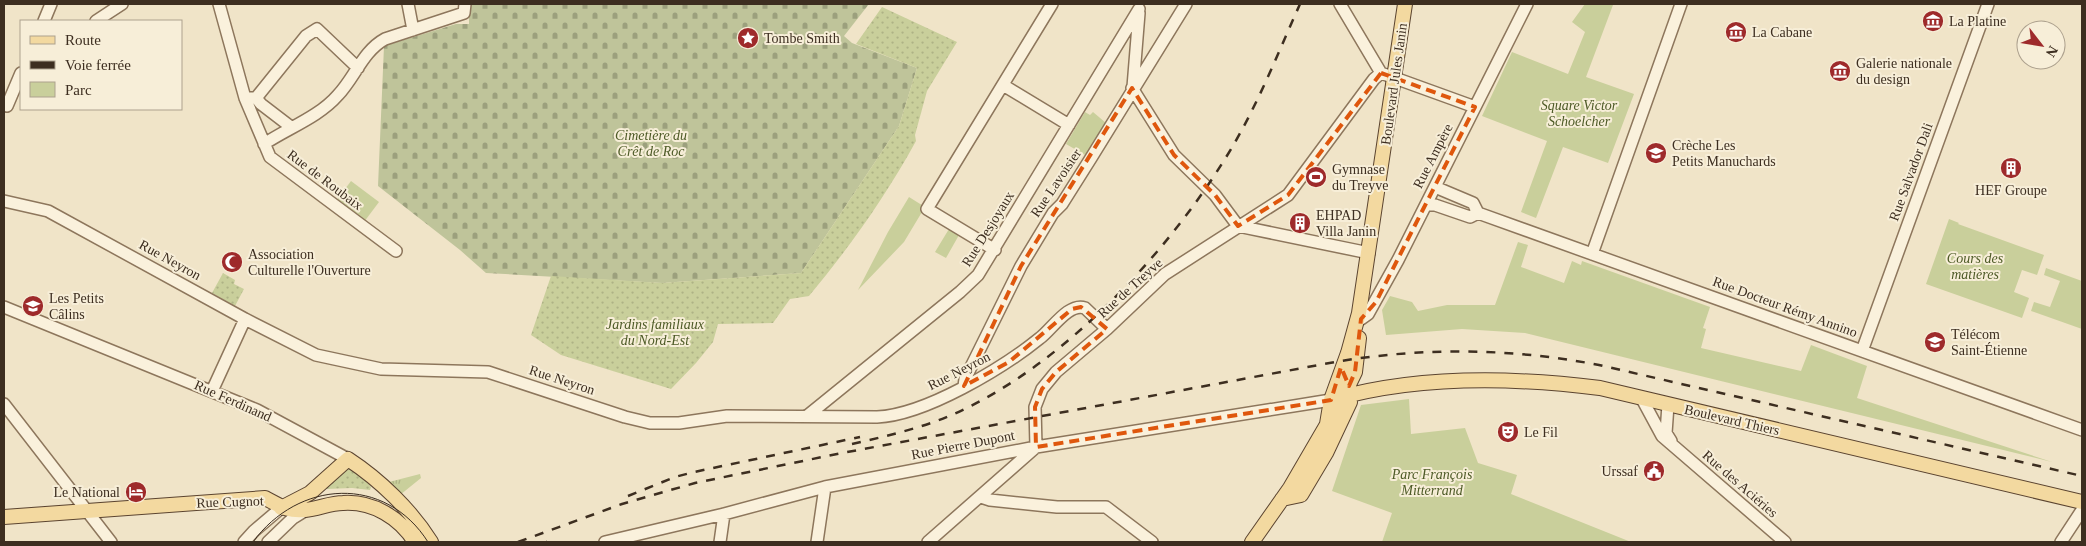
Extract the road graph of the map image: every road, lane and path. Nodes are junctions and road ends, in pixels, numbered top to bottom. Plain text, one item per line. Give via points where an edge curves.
1 (51, 4) edge
2 (122, 4) edge
3 (219, 4) edge
4 (408, 4) edge
5 (465, 4) edge
6 (1052, 4) edge
7 (1186, 4) edge
8 (1340, 4) edge
9 (1405, 4) edge
10 (1527, 4) edge
11 (1681, 4) edge
12 (1988, 4) edge
13 (1139, 7) edge
14 (44, 20) edge
15 (98, 20) edge
16 (414, 30) junction
17 (358, 68) junction
18 (1381, 73) junction
19 (20, 75) edge
20 (1395, 79) junction
21 (1003, 85) junction
22 (20, 87) edge
23 (1132, 88) junction
24 (251, 98) junction
25 (1475, 107) junction
26 (5, 108) edge
27 (1069, 125) junction
28 (291, 127) junction
29 (264, 144) junction
30 (1434, 187) junction
31 (4, 201) edge
32 (1426, 205) junction
33 (1478, 213) junction
34 (1238, 226) junction
35 (995, 250) junction
36 (396, 251) dead end
37 (1369, 253) junction
38 (1592, 254) junction
39 (4, 307) edge
40 (1360, 316) junction
41 (245, 319) junction
42 (1107, 329) junction
43 (1862, 351) junction
44 (1348, 353) junction
45 (1355, 372) junction
46 (964, 386) junction
47 (1377, 390) junction
48 (212, 391) junction
49 (1346, 394) junction
50 (1642, 399) junction
51 (4, 404) edge
52 (1668, 405) junction
53 (807, 416) junction
54 (2082, 430) edge
55 (1036, 447) junction
56 (1676, 449) junction
57 (348, 459) junction
58 (825, 487) junction
59 (981, 497) junction
60 (1282, 499) junction
61 (2082, 502) edge
62 (281, 508) junction
63 (306, 510) junction
64 (2082, 510) edge
65 (87, 511) junction
66 (724, 514) junction
67 (4, 517) edge
68 (626, 539) edge
69 (111, 542) edge
70 (244, 542) edge
71 (268, 542) edge
72 (415, 542) edge
73 (431, 542) edge
74 (606, 542) edge
75 (720, 542) edge
76 (817, 542) edge
77 (928, 542) edge
78 (1152, 542) edge
79 (1252, 542) edge
80 (1785, 542) edge
81 (2062, 542) edge

1 - 14 street
2 - 15 street
3 - 24 street, Rue de Roubaix
4 - 16 street
5 - 16 street via 464,13
6 - 21 street
7 - 23 street, Rue Lavoisier
8 - 18 street
9 - 20 main road, Boulevard Jules Janin
10 - 25 street, Rue Ampère
11 - 38 street
12 - 43 street, Rue Salvador Dali
13 - 23 street
13 - 27 street, Rue Desjoyaux
16 - 17 street via 373,45
17 - 24 street via 317,29 306,36
17 - 28 street via 338,96
18 - 20 street
18 - 34 street, Rue de Treyve via 1288,194
19 - 26 street
20 - 25 street
20 - 37 main road, Boulevard Jules Janin
21 - 27 street
21 - 35 street via 927,209
22 - 26 street
23 - 34 street via 1174,154 1216,195
23 - 46 street, Rue Lavoisier via 1086,166 1020,266
24 - 28 street
24 - 29 street, Rue de Roubaix
25 - 30 street, Rue Ampère
27 - 35 street, Rue Desjoyaux
28 - 29 street
29 - 36 street, Rue de Roubaix via 270,157
30 - 32 street, Rue Ampère
30 - 33 street, Rue Docteur Rémy Annino via 1473,204
31 - 41 street, Rue Neyron via 48,211
32 - 33 street, Rue Docteur Rémy Annino via 1470,216
32 - 40 street, Rue Ampère via 1376,302 1368,314
33 - 38 street, Rue Docteur Rémy Annino
34 - 37 street
34 - 42 street, Rue de Treyve via 1165,274
35 - 53 street, Rue Desjoyaux via 972,282
37 - 40 main road, Boulevard Jules Janin
38 - 43 street, Rue Docteur Rémy Annino
39 - 48 street, Rue Ferdinand
40 - 44 main road, Boulevard Jules Janin
40 - 45 main road, Boulevard Jules Janin
41 - 48 street
41 - 53 street, Rue Neyron via 316,355 381,369 488,372 650,423 679,423 727,416
42 - 46 street, Rue Neyron via 1085,308 1072,309 1009,362
42 - 55 street, Rue de Treyve via 1056,372 1042,389 1035,407
43 - 54 street, Rue Docteur Rémy Annino
44 - 49 main road, Boulevard Jules Janin
44 - 49 main road, Boulevard Jules Janin
45 - 47 main road
45 - 49 main road, Boulevard Jules Janin
46 - 53 street, Rue Neyron via 936,400 888,416
47 - 49 main road, Boulevard Thiers
47 - 50 main road, Boulevard Thiers via 1460,381 1511,381 1600,388
48 - 57 street, Rue Ferdinand via 257,410
49 - 55 street, Rue Pierre Dupont
49 - 60 main road, Boulevard Jules Janin
49 - 60 main road via 1346,408 1301,495
50 - 52 main road, Boulevard Thiers
50 - 56 street, Rue des Aciéries via 1662,436
51 - 65 street
52 - 56 street, Rue des Aciéries via 1666,433
52 - 61 main road, Boulevard Thiers
55 - 58 street, Rue Pierre Dupont
55 - 59 street
56 - 80 street, Rue des Aciéries
57 - 62 main road via 310,493
57 - 73 main road, Rue Ferdinand via 375,480 414,519
58 - 66 street, Rue Pierre Dupont
58 - 76 street
59 - 77 street
59 - 78 street via 1057,507 1106,507
60 - 79 main road, Boulevard Jules Janin
62 - 63 main road, Rue Cugnot
62 - 65 main road, Rue Cugnot via 265,498
62 - 70 street
63 - 71 street
63 - 72 main road, Rue Cugnot via 344,502 370,506 393,518
64 - 81 street
65 - 67 main road, Rue Cugnot
65 - 69 street
66 - 68 street, Rue Pierre Dupont
66 - 75 street
68 - 74 street, Rue Pierre Dupont

